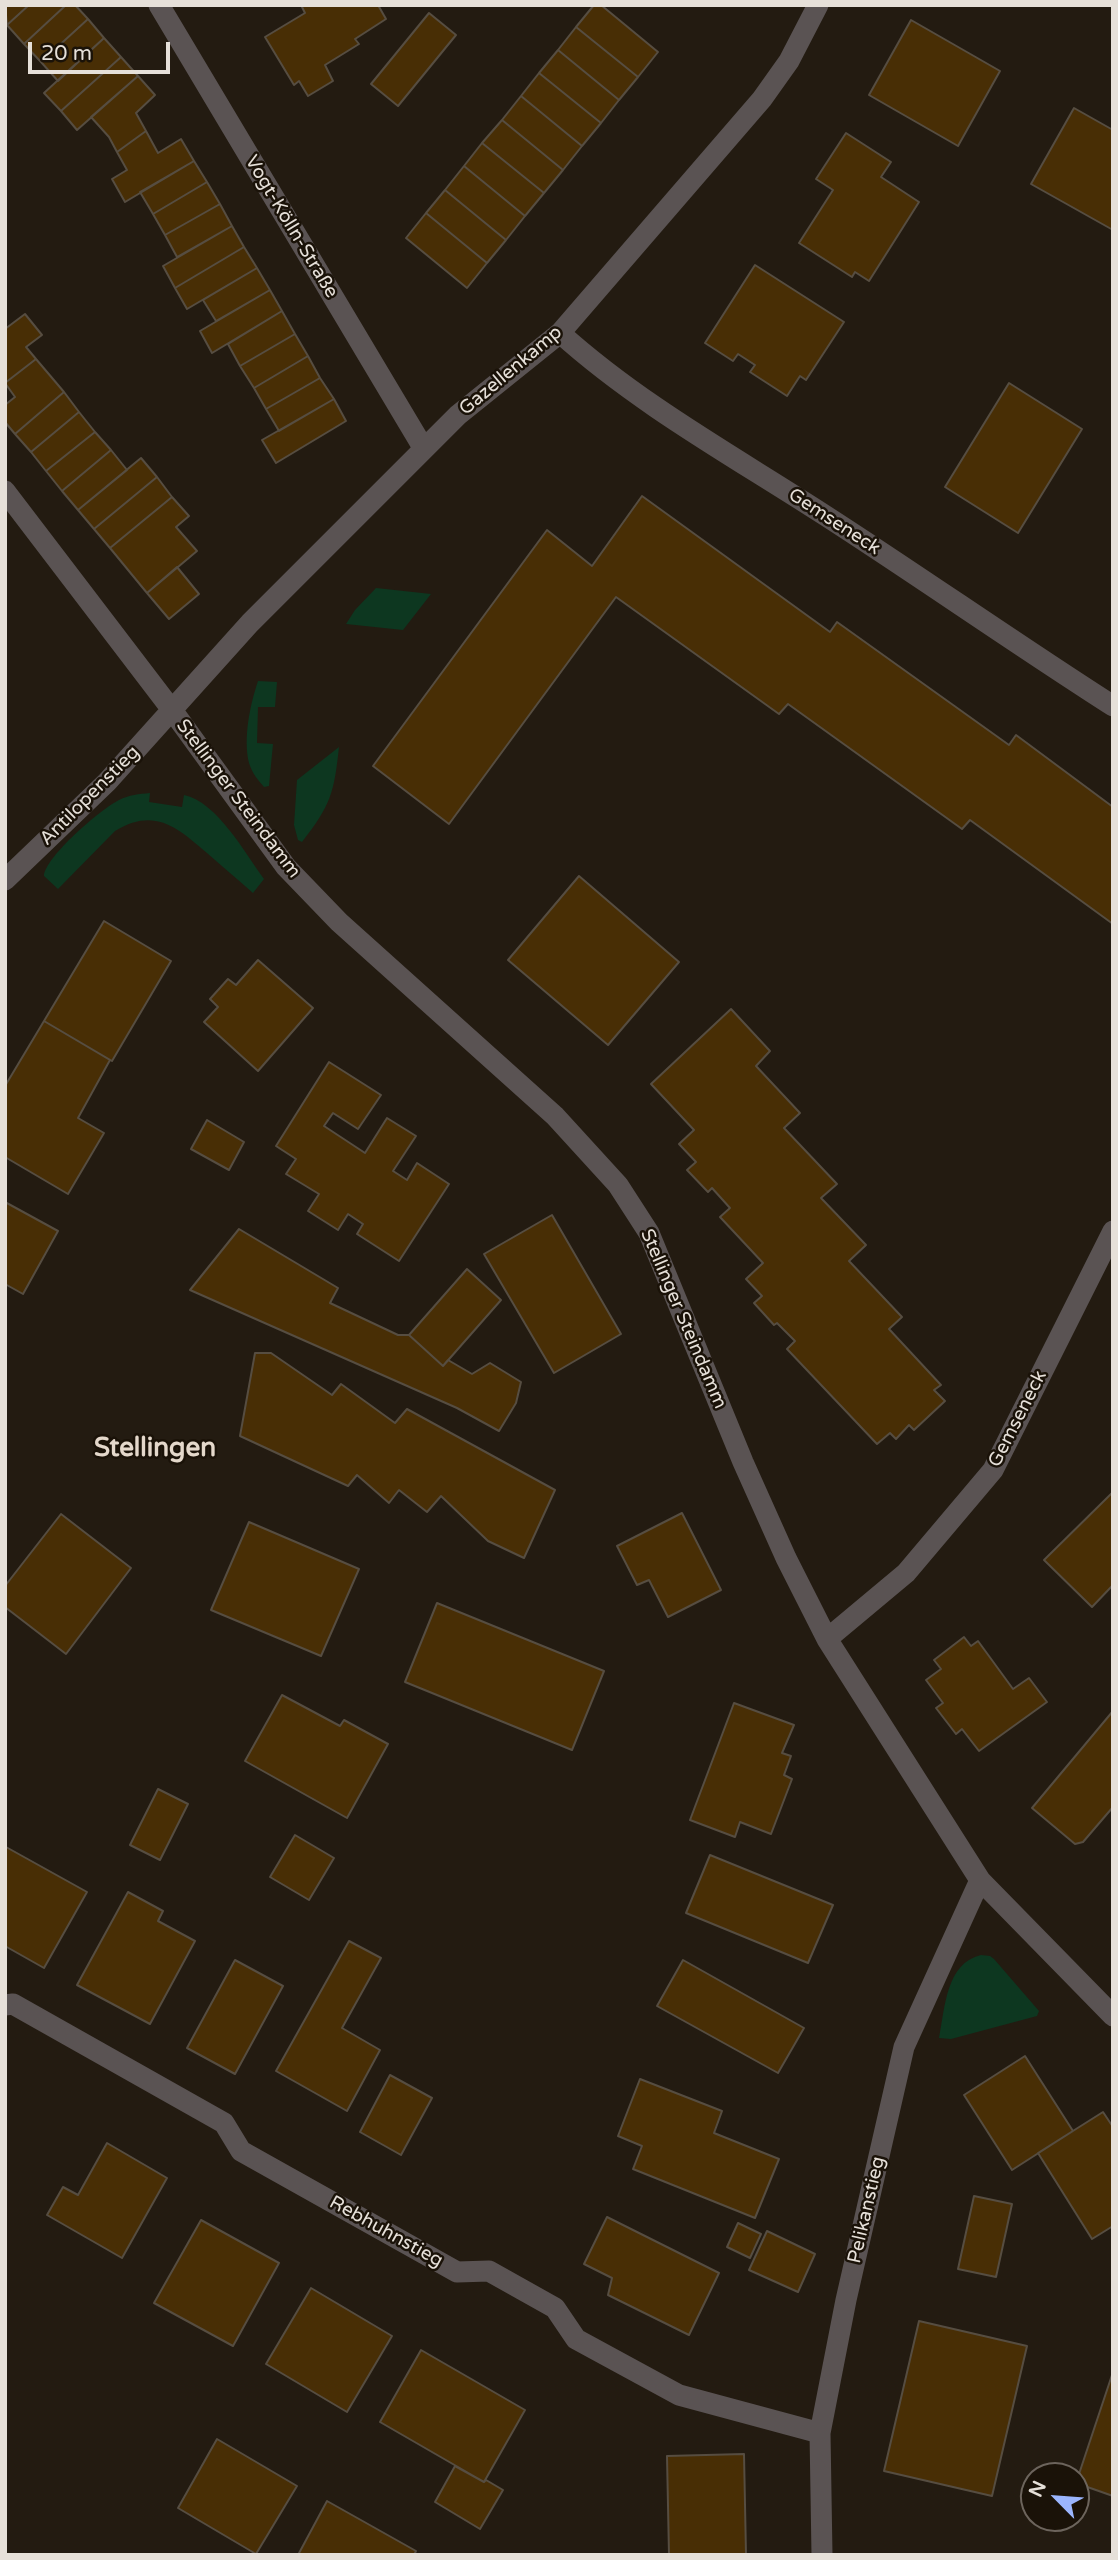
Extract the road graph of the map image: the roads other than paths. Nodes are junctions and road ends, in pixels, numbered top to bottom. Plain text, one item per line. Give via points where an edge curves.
1 (159, 5) edge
2 (818, 5) edge
3 (560, 333) junction
4 (424, 449) junction
5 (5, 491) edge
6 (1113, 706) edge
7 (172, 710) junction
8 (5, 880) edge
9 (1113, 1231) edge
10 (827, 1639) junction
11 (980, 1880) junction
12 (5, 2005) edge
13 (1113, 2016) edge
14 (820, 2433) junction
15 (822, 2555) edge

1 - 4 street, Vogt-Kölln-Straße
2 - 3 street, Gazellenkamp via 789,61 762,99
3 - 4 street, Gazellenkamp via 457,415
3 - 6 street, Gemseneck via 668,416
4 - 7 street, Gazellenkamp via 250,623
5 - 7 street, Stellinger Steindamm
7 - 8 street, Antilopenstieg via 107,782
7 - 10 street, Stellinger Steindamm via 309,892 555,1116 618,1185 649,1233 743,1462
9 - 10 street, Gemseneck via 993,1470 906,1573
10 - 11 street, Stellinger Steindamm
11 - 13 street, Stellinger Steindamm
11 - 14 street, Pelikanstieg via 904,2047
12 - 14 street, Rebhuhnstieg via 13,2004 224,2123 241,2151 457,2272 489,2271 555,2308 576,2339 679,2395
14 - 15 street, Pelikanstieg

